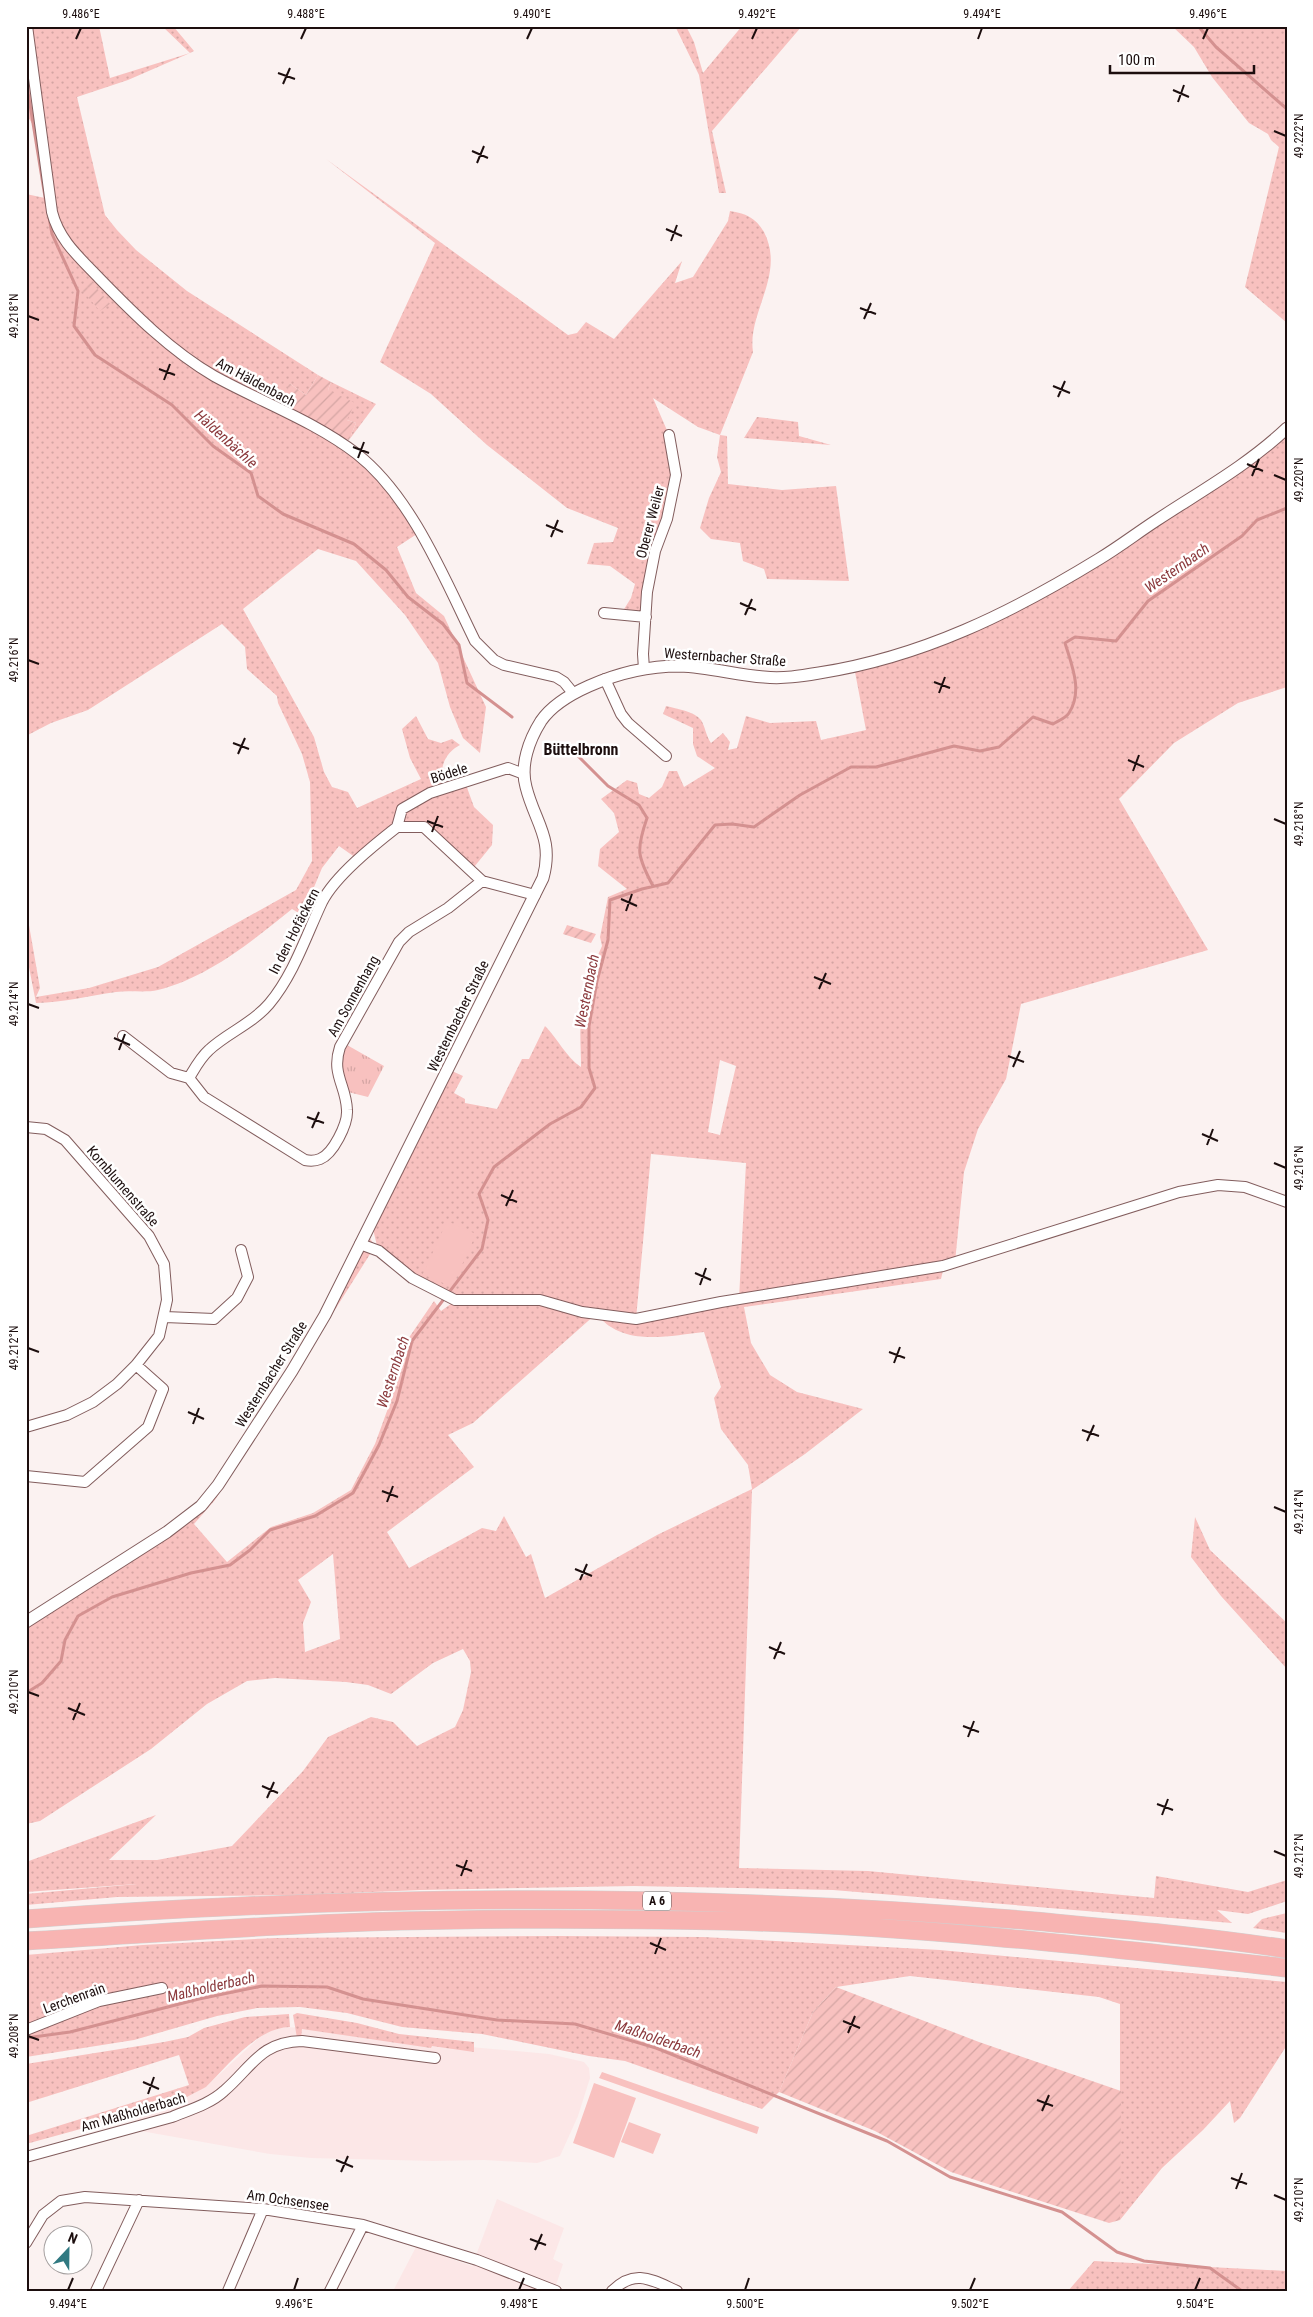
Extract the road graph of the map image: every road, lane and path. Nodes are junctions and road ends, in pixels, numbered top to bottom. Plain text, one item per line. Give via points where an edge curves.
1 (27, 26) edge
2 (1287, 428) edge
3 (669, 435) dead end
4 (604, 613) dead end
5 (646, 617) junction
6 (644, 669) junction
7 (605, 679) junction
8 (573, 693) junction
9 (666, 756) dead end
10 (524, 774) junction
11 (397, 827) junction
12 (482, 881) junction
13 (535, 894) junction
14 (122, 1036) dead end
15 (189, 1078) junction
16 (26, 1127) edge
17 (1287, 1202) edge
18 (360, 1244) junction
19 (241, 1250) dead end
20 (165, 1317) junction
21 (136, 1365) junction
22 (26, 1427) edge
23 (26, 1476) edge
24 (26, 1622) edge
25 (26, 1919) edge
26 (26, 1941) edge
27 (1287, 1948) edge
28 (1287, 1968) edge
29 (162, 1988) dead end
30 (26, 2030) edge
31 (434, 2058) dead end
32 (26, 2158) edge
33 (138, 2200) junction
34 (263, 2209) junction
35 (363, 2225) junction
36 (26, 2243) edge
37 (96, 2291) edge
38 (228, 2291) edge
39 (330, 2291) edge
40 (556, 2291) edge
41 (612, 2291) edge
42 (677, 2291) edge

1 - 8 street, Am Häldenbach via 52,212 62,238 157,334 195,364 357,454 397,497 415,525 475,641 484,652 504,665 560,679
2 - 6 street, Westernbacher Straße via 1248,462 1102,557 1051,588 957,635 872,662 784,678 680,666
3 - 5 street, Oberer Weiler via 676,475 667,519 655,551
4 - 5 street
5 - 6 street, Oberer Weiler via 642,654
6 - 7 street, Westernbacher Straße
7 - 8 street, Westernbacher Straße
7 - 9 street via 621,714
8 - 10 street, Westernbacher Straße via 543,719 529,746
10 - 11 street, Bödele via 508,768 430,793 402,809
10 - 13 street, Westernbacher Straße via 547,852 543,878
11 - 12 street via 424,828
11 - 15 street, In den Hofäckern via 338,878 323,901 306,942 268,1005 246,1025 210,1049
12 - 13 street
12 - 15 street, Am Sonnenhang via 399,942 340,1047 336,1069 348,1109 347,1119 327,1155 305,1160 204,1097
13 - 18 street, Westernbacher Straße
14 - 15 street via 171,1073
16 - 20 street, Kornblumenstraße via 46,1129 65,1140 149,1236 164,1264
17 - 18 street via 1246,1186 1218,1185 1179,1192 944,1266 730,1300 636,1319 582,1312 540,1300 455,1300 412,1278 379,1251
18 - 24 street, Westernbacher Straße via 325,1315 292,1371 201,1506 167,1532
19 - 20 street via 248,1277 237,1298 214,1319
20 - 21 street, Kornblumenstraße via 159,1336
21 - 22 street, Kornblumenstraße via 93,1402 67,1415
21 - 23 street via 163,1389 148,1427 85,1482
25 - 27 highway, A 6 via 300,1902 728,1902 934,1913
26 - 28 highway, A 6 via 319,1924 464,1920 727,1921 1001,1938
29 - 30 street, Lerchenrain via 99,2001
31 - 32 street, Am Maßholderbach via 302,2041 286,2042 258,2055 223,2092 195,2108
33 - 34 street, Am Ochsensee
33 - 36 street, Am Ochsensee via 85,2197 61,2201 43,2215
33 - 37 street
34 - 35 street, Am Ochsensee
34 - 38 street
35 - 39 street
35 - 40 street, Am Ochsensee via 477,2260
41 - 42 street via 633,2277 649,2279

